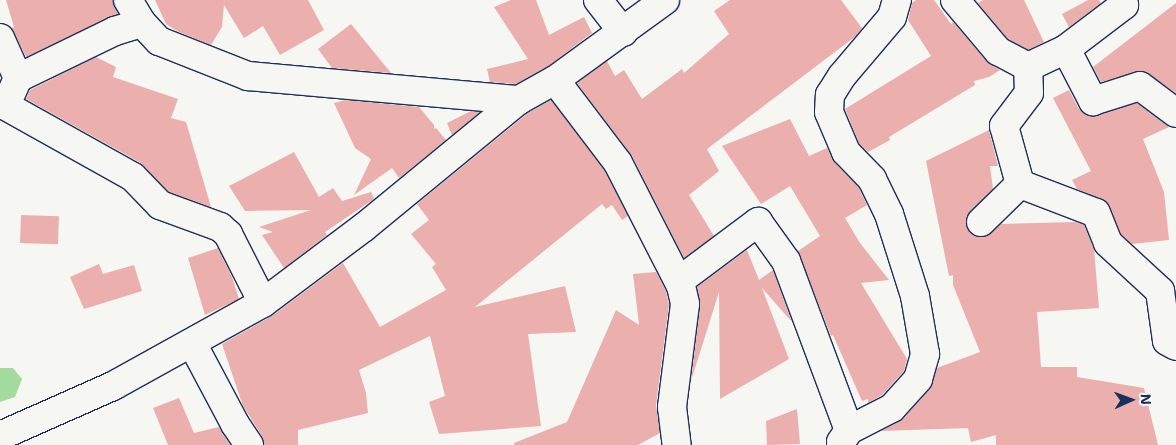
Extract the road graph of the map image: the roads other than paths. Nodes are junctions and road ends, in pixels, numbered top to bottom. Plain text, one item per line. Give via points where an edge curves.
1 (128, 0) edge
2 (598, 0) edge
3 (665, 0) edge
4 (897, 0) edge
5 (954, 0) edge
6 (1122, 0) edge
7 (142, 23) junction
8 (623, 32) junction
9 (0, 38) edge
10 (1066, 50) junction
11 (1028, 67) junction
12 (18, 78) junction
13 (555, 80) junction
14 (519, 100) junction
15 (3, 114) edge
16 (1176, 114) edge
17 (1020, 184) junction
18 (981, 222) dead end
19 (679, 281) junction
20 (263, 303) junction
21 (192, 343) junction
22 (1176, 346) edge
23 (0, 436) edge
24 (845, 437) edge
25 (249, 445) edge
26 (677, 445) edge

1 - 7 street
2 - 8 street
3 - 8 street
4 - 24 street via 892,17 830,95 829,112 846,152 872,179 889,214 916,296 925,354 918,379 892,408
5 - 11 street via 998,51
6 - 10 street via 1124,5
7 - 12 street via 115,32
7 - 14 street via 159,41 248,76
8 - 13 street
9 - 12 street
10 - 11 street
10 - 16 street via 1093,101 1140,86
11 - 17 street via 1029,93 1004,126
12 - 15 street
13 - 14 street
13 - 19 street via 618,163
14 - 20 street via 363,228
15 - 20 street via 133,176 160,205 220,227 228,234
17 - 18 street
17 - 22 street via 1096,213 1108,243 1160,291 1166,341
19 - 24 street via 758,222 786,261
19 - 26 street via 685,304 672,407
20 - 21 street
21 - 23 street via 113,386
21 - 25 street

